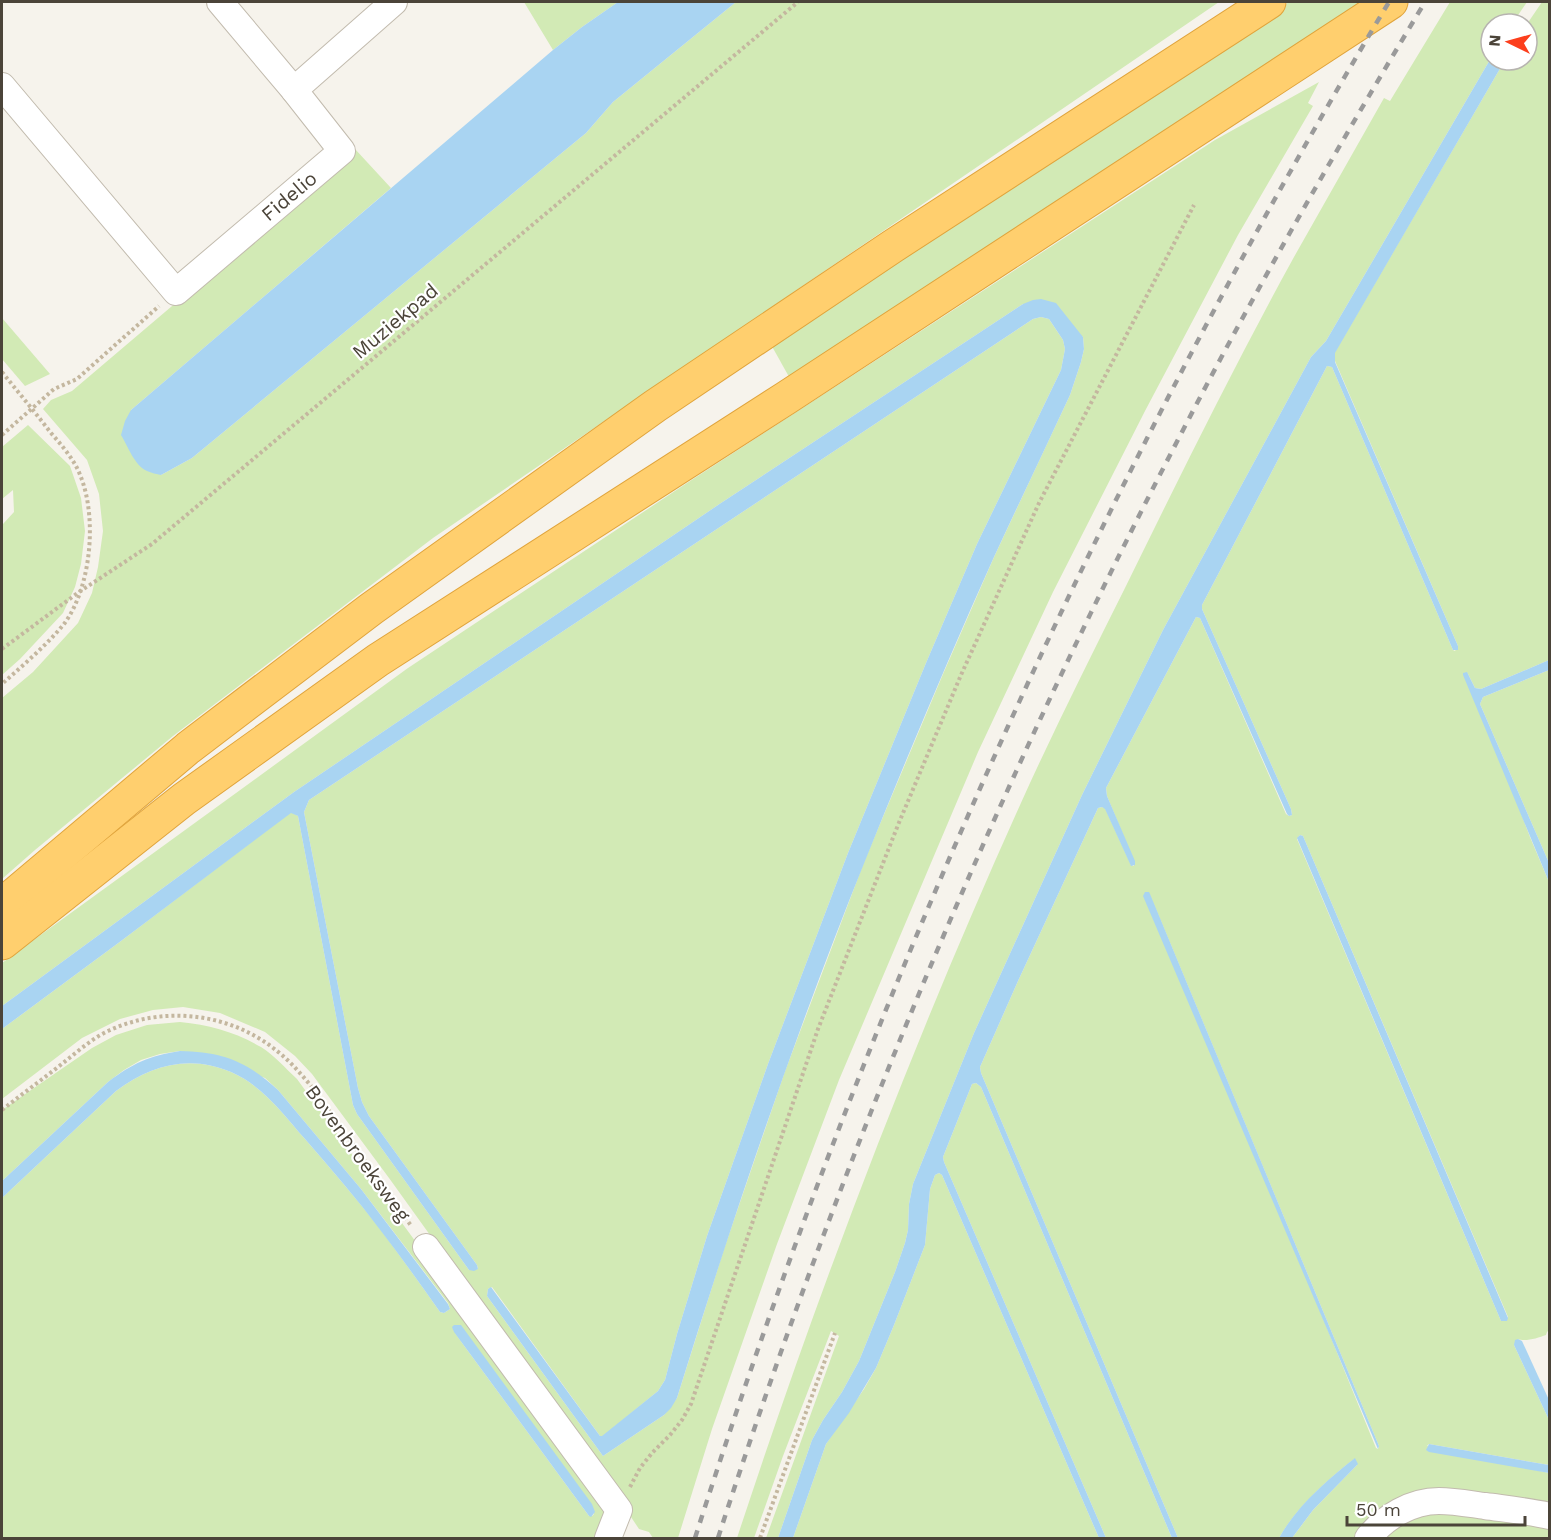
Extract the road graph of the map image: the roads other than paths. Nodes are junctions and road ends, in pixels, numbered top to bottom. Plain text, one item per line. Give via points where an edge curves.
1 (220, 2) edge
2 (394, 2) edge
3 (1269, 2) edge
4 (1391, 2) edge
5 (2, 86) edge
6 (294, 90) junction
7 (2, 905) edge
8 (2, 943) edge
9 (426, 1247) road end
10 (1550, 1516) edge
11 (608, 1539) edge
12 (1368, 1539) edge

1 - 6 street
2 - 6 street
3 - 7 highway via 892,246 646,412 371,609 188,748
4 - 8 highway via 378,660 184,799
5 - 6 street, Fidelio via 176,292 342,151
9 - 11 street via 619,1510
10 - 12 street via 1440,1501 1423,1503 1392,1516

